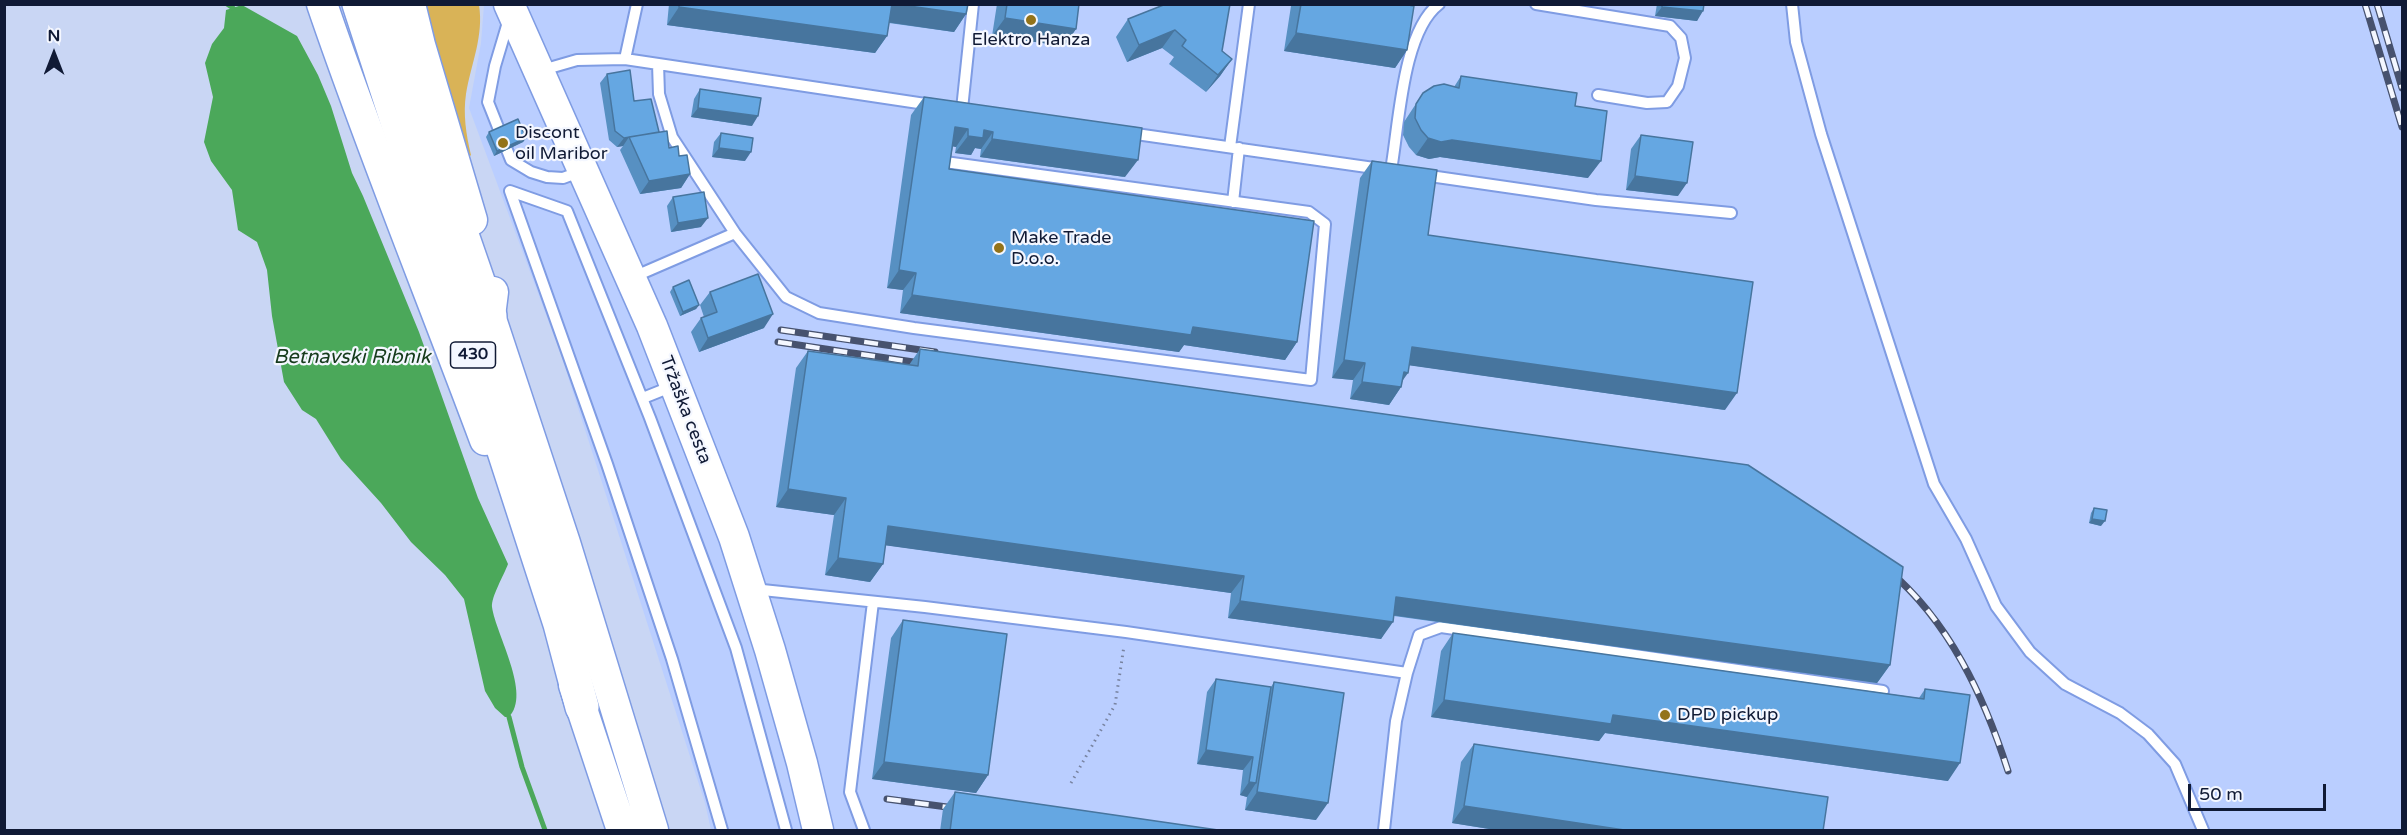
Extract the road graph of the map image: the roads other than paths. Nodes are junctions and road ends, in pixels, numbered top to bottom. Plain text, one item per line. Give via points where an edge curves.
1 (322, 4) edge
2 (359, 4) edge
3 (385, 4) edge
4 (410, 4) edge
5 (638, 4) edge
6 (973, 4) edge
7 (1249, 4) edge
8 (1439, 4) edge
9 (1536, 4) edge
10 (1792, 4) edge
11 (510, 7) edge
12 (625, 59) junction
13 (658, 64) junction
14 (539, 71) junction
15 (1598, 95) dead end
16 (950, 108) junction
17 (973, 111) edge
18 (1114, 131) edge
19 (1234, 148) junction
20 (945, 162) edge
21 (584, 171) junction
22 (1402, 172) junction
23 (1233, 202) junction
24 (1731, 213) dead end
25 (735, 233) junction
26 (631, 278) junction
27 (490, 316) junction
28 (676, 385) junction
29 (643, 398) junction
30 (750, 589) junction
31 (873, 602) junction
32 (1407, 673) junction
33 (1883, 691) edge
34 (582, 707) junction
35 (622, 831) edge
36 (653, 831) edge
37 (722, 831) edge
38 (786, 831) edge
39 (818, 831) edge
40 (864, 831) edge
41 (1384, 831) edge
42 (2204, 831) edge

1 - 34 main road via 483,436 540,603
2 - 34 highway, 430 via 557,613
3 - 27 highway, 430
4 - 27 main road via 493,285
5 - 12 lane
6 - 16 lane
7 - 19 lane
8 - 22 lane via 1419,29 1404,82
9 - 15 lane via 1670,26 1682,38 1685,58 1678,86 1667,102 1647,104
10 - 42 lane via 1796,42 1821,134 1934,484 1966,539 1996,606 2030,652 2065,684 2120,713 2148,734 2175,764
11 - 14 main road, Tržaška cesta
11 - 21 lane via 489,102 511,160 547,177 564,178
12 - 13 lane
12 - 14 lane via 577,60
13 - 16 lane
13 - 25 lane via 659,94 672,137
14 - 21 main road, Tržaška cesta
16 - 17 lane
18 - 19 lane
19 - 22 lane
19 - 23 lane
20 - 23 lane
21 - 26 main road, Tržaška cesta
22 - 24 lane via 1596,200
23 - 25 lane via 1309,212 1325,224 1311,380 819,313 786,297
25 - 26 lane
26 - 28 main road, Tržaška cesta
27 - 36 main road, 430 via 565,543
28 - 29 lane
28 - 30 main road, Tržaška cesta
29 - 37 lane via 567,211 510,191 672,659
29 - 38 lane via 736,648
30 - 31 lane
30 - 39 main road, Tržaška cesta
31 - 32 lane via 1126,632
31 - 40 lane via 850,792
32 - 33 lane via 1419,635 1441,627
32 - 41 lane via 1396,722
34 - 35 main road, 430

